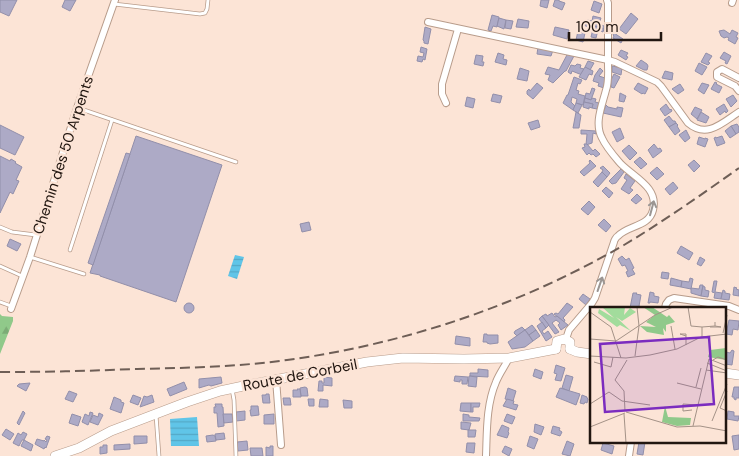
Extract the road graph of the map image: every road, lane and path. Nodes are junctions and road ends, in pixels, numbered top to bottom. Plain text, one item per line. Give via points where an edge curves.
1 (208, 0) edge
2 (607, 0) edge
3 (114, 2) edge
4 (428, 22) dead end
5 (458, 28) junction
6 (608, 60) junction
7 (739, 78) edge
8 (739, 91) edge
9 (446, 103) dead end
10 (77, 108) junction
11 (739, 112) edge
12 (112, 120) junction
13 (236, 162) dead end
14 (0, 227) edge
15 (37, 235) junction
16 (70, 250) dead end
17 (30, 257) junction
18 (0, 266) edge
19 (84, 274) dead end
20 (23, 277) junction
21 (0, 302) edge
22 (665, 307) edge
23 (11, 308) joint
24 (739, 310) edge
25 (566, 339) junction
26 (556, 348) junction
27 (570, 348) junction
28 (590, 354) edge
29 (509, 358) junction
30 (726, 374) edge
31 (739, 376) edge
32 (276, 380) junction
33 (232, 388) junction
34 (156, 414) junction
35 (281, 445) dead end
36 (55, 456) edge
37 (159, 456) edge
38 (236, 456) edge
39 (486, 456) edge

1 - 3 lane via 205,13 200,14
2 - 6 street
3 - 10 street, Chemin des 50 Arpents
4 - 5 street
5 - 6 street
5 - 9 street via 442,84
6 - 11 street via 657,82 696,129 711,130
25 -> 6 street via 569,330 595,298 616,238 648,219 653,210 654,200 649,189 620,162 600,132 598,122 607,88
7 - 8 street via 722,69 717,72 717,77
10 - 12 lane
10 - 15 street, Chemin des 50 Arpents
12 - 13 lane
12 - 16 lane
14 - 15 lane
15 - 17 street, Chemin des 50 Arpents
17 - 19 lane
17 - 20 street, Chemin des 50 Arpents
18 - 20 lane
20 - 23 street, Chemin des 50 Arpents
21 - 23 lane
22 - 24 street via 674,298
25 - 26 main road via 559,340
25 - 27 main road
26 - 27 main road via 563,354
26 - 29 main road, Route de Corbeil
27 - 28 main road
29 - 32 main road, Route de Corbeil via 402,358
29 - 39 street via 490,400
30 - 31 main road
32 - 33 main road, Route de Corbeil
32 - 35 street
33 - 34 main road, Route de Corbeil
33 - 38 lane
34 - 36 main road, Route de Corbeil
34 - 37 lane

